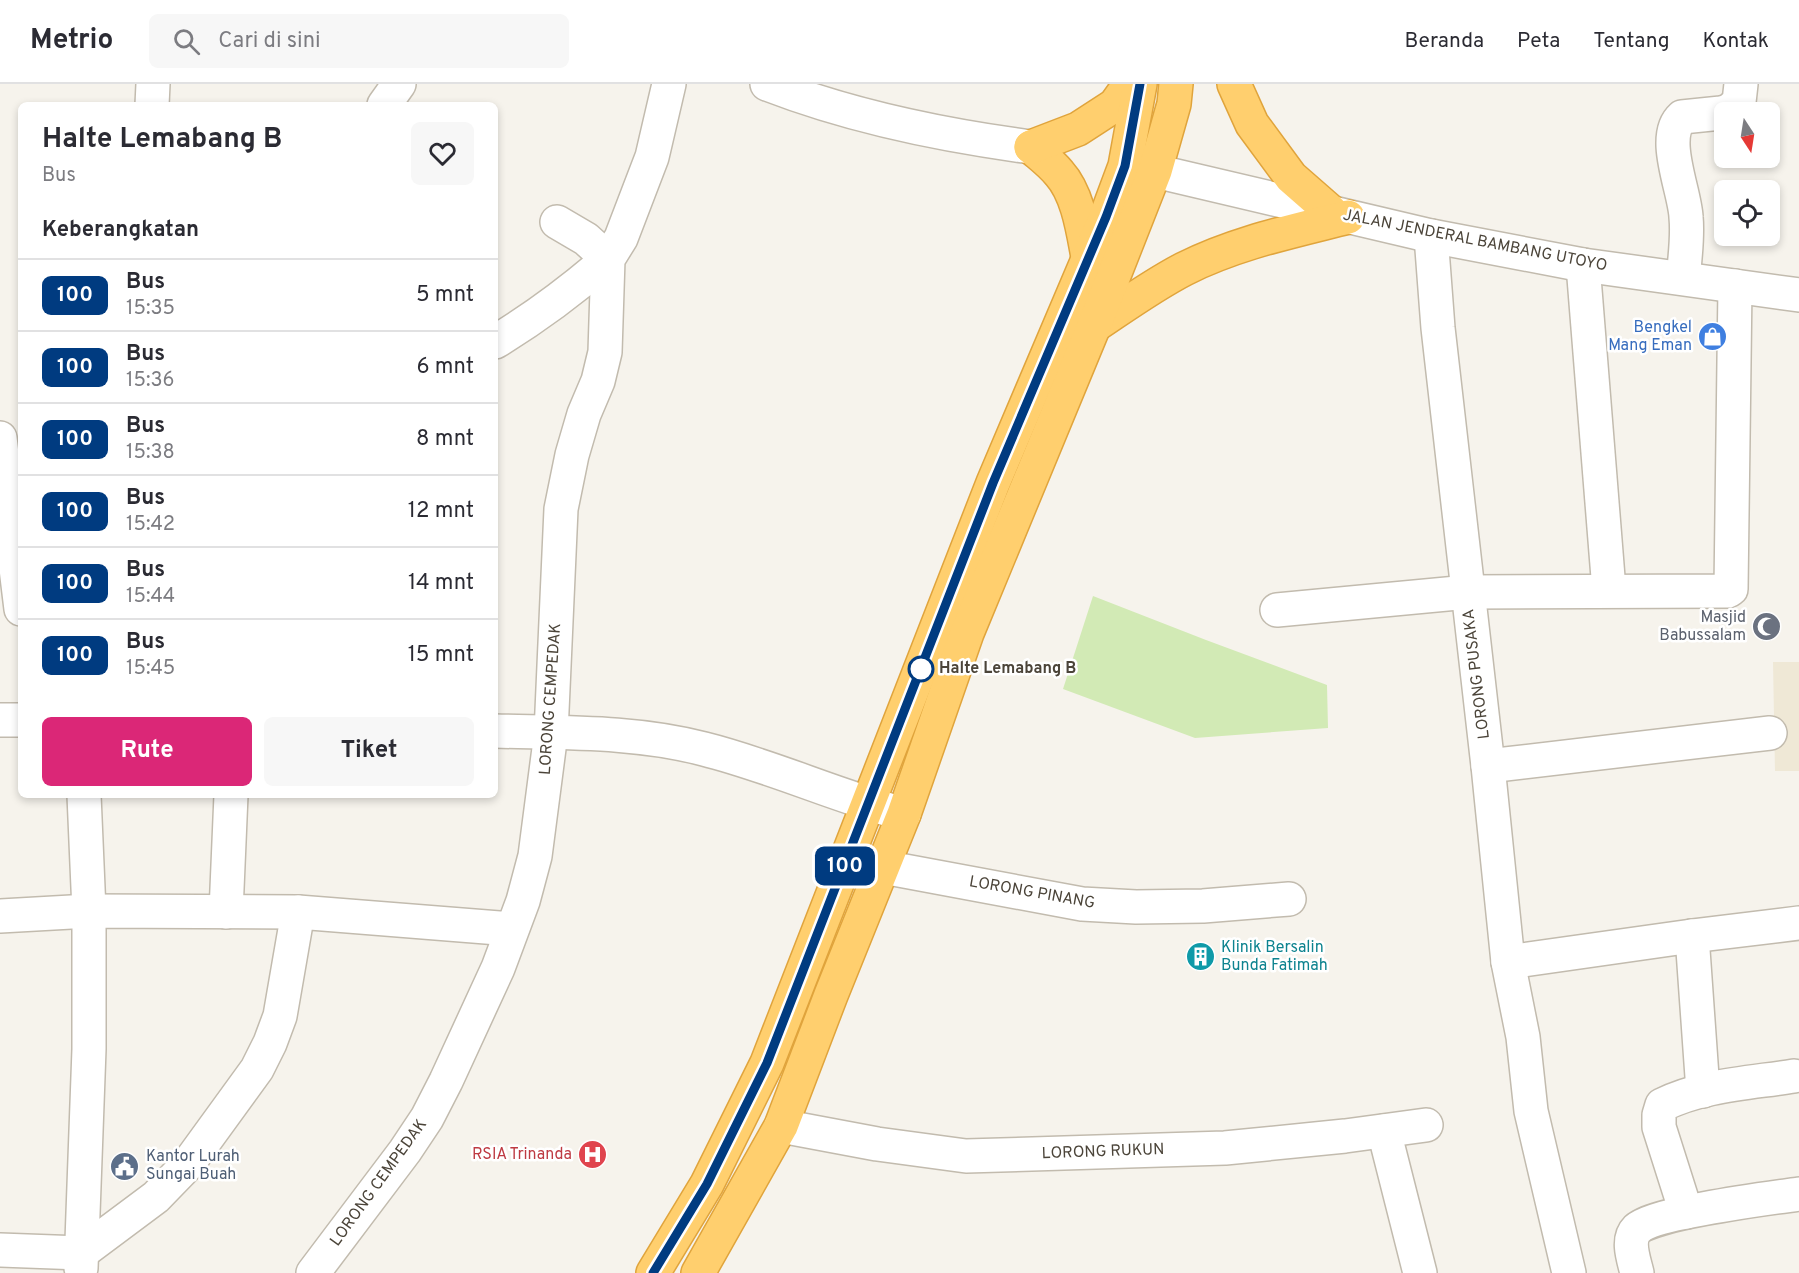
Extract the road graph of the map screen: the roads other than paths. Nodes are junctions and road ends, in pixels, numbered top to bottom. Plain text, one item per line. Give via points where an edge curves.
1 (153, 84) edge
2 (399, 84) edge
3 (669, 84) edge
4 (767, 84) edge
5 (1130, 84) edge
6 (1140, 84) edge
7 (1176, 84) edge
8 (1234, 84) edge
9 (1741, 84) edge
10 (152, 102) edge
11 (386, 102) edge
12 (1031, 147) junction
13 (1140, 169) junction
14 (1340, 214) junction
15 (557, 222) dead end
16 (1431, 236) junction
17 (1088, 257) junction
18 (608, 260) junction
19 (1583, 265) junction
20 (1683, 279) junction
21 (1735, 286) junction
22 (1799, 295) edge
23 (1094, 326) junction
24 (498, 340) edge
25 (0, 438) edge
26 (18, 585) edge
27 (1609, 590) junction
28 (1467, 592) junction
29 (1277, 610) dead end
30 (0, 720) edge
31 (18, 720) edge
32 (498, 731) edge
33 (551, 733) junction
34 (1770, 733) dead end
35 (1488, 766) junction
36 (84, 798) edge
37 (231, 798) edge
38 (869, 805) junction
39 (904, 813) junction
40 (883, 867) junction
41 (1289, 899) dead end
42 (89, 910) junction
43 (226, 912) junction
44 (298, 912) junction
45 (0, 916) edge
46 (1799, 923) edge
47 (511, 929) junction
48 (1692, 936) junction
49 (1508, 962) junction
50 (1797, 1084) edge
51 (1702, 1091) junction
52 (1426, 1125) dead end
53 (781, 1126) junction
54 (1384, 1131) junction
55 (1799, 1194) edge
56 (1686, 1212) junction
57 (0, 1250) edge
58 (81, 1263) edge
59 (709, 1269) edge
60 (314, 1273) edge
61 (652, 1273) edge
62 (1420, 1273) edge
63 (1569, 1273) edge
64 (1637, 1273) edge

1 - 10 street
2 - 11 street
3 - 18 street, LORONG CEMPEDAK via 652,157 621,238
4 - 12 street via 883,122
5 - 12 highway via 1115,105 1077,129
6 - 13 highway
7 - 13 highway via 1174,104
8 - 14 highway via 1252,124 1291,177
9 - 20 street via 1739,102 1729,111 1682,117 1675,126 1672,153 1686,215
12 - 17 highway via 1060,174 1068,189 1081,220
13 - 14 street, JALAN JENDERAL BAMBANG UTOYO
13 - 17 highway via 1106,217
13 - 23 highway
14 - 16 street, JALAN JENDERAL BAMBANG UTOYO
14 - 23 highway via 1185,268
15 - 18 street via 586,238
16 - 19 street, JALAN JENDERAL BAMBANG UTOYO
16 - 28 street, LORONG PUSAKA
17 - 38 highway via 993,483
18 - 24 street via 539,315
18 - 33 street, LORONG CEMPEDAK via 605,352 572,455 561,509
19 - 20 street, JALAN JENDERAL BAMBANG UTOYO
19 - 27 street
20 - 21 street, JALAN JENDERAL BAMBANG UTOYO
21 - 22 street, JALAN JENDERAL BAMBANG UTOYO
21 - 27 street via 1731,589
23 - 39 highway via 967,633
25 - 26 street
27 - 28 street
28 - 29 street
28 - 35 street, LORONG PUSAKA
30 - 31 street
32 - 33 street
33 - 38 street via 627,735 704,748
33 - 47 street, LORONG CEMPEDAK via 535,856
34 - 35 street
35 - 49 street, LORONG PUSAKA
36 - 42 street
37 - 43 street
38 - 39 street
38 - 61 highway via 767,1063 707,1184
39 - 40 highway
40 - 41 street, LORONG PINANG via 1082,904 1136,908
40 - 53 highway
42 - 43 street
42 - 45 street
42 - 58 street via 89,1049
43 - 44 street
44 - 47 street
44 - 58 street via 280,1016 257,1069 188,1164
46 - 48 street
47 - 60 street, LORONG CEMPEDAK via 494,977 427,1118
48 - 49 street
48 - 51 street
49 - 63 street, LORONG PUSAKA via 1531,1111
50 - 51 street
51 - 56 street via 1662,1105 1659,1115
52 - 54 street, LORONG RUKUN
53 - 54 street, LORONG RUKUN via 966,1156 1225,1148
53 - 59 highway
54 - 62 street
55 - 56 street
56 - 64 street via 1637,1229 1631,1248
57 - 58 street

